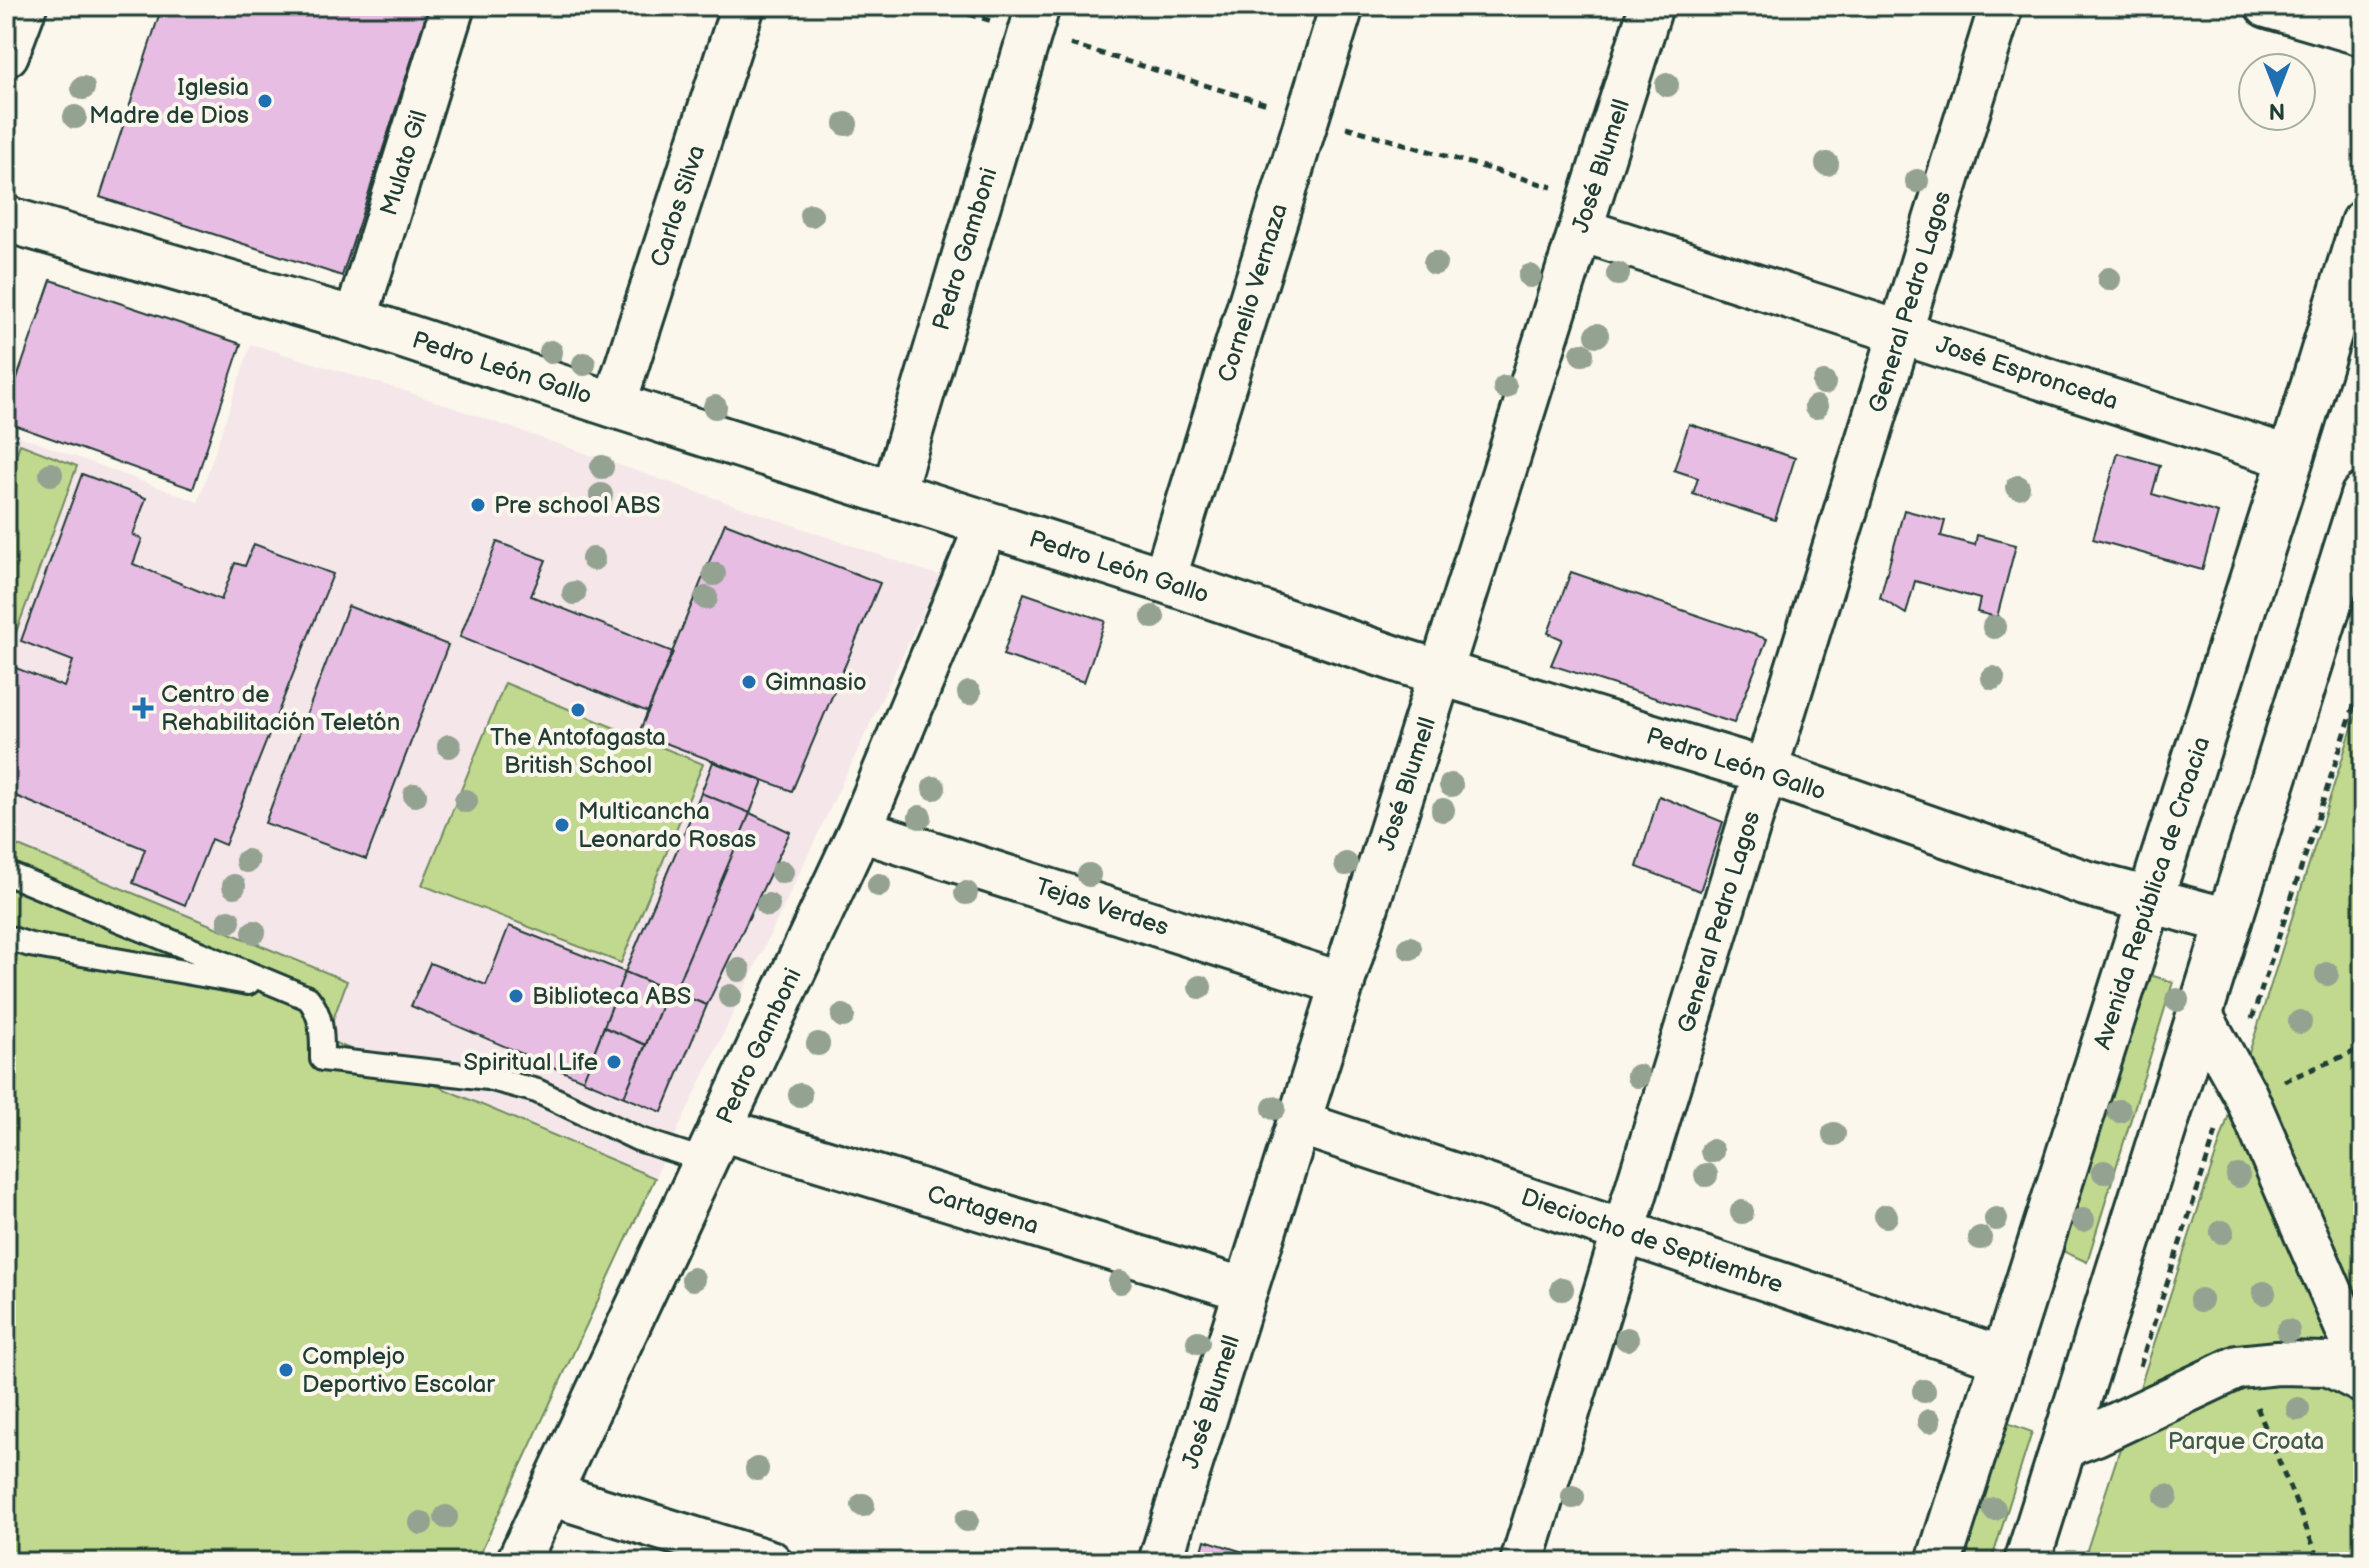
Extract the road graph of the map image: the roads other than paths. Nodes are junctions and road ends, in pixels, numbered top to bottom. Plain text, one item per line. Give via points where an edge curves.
1 (24, 6) edge
2 (453, 6) edge
3 (743, 6) edge
4 (1038, 6) edge
5 (1342, 6) edge
6 (1651, 6) edge
7 (2001, 6) edge
8 (2267, 6) edge
9 (2363, 34) edge
10 (6, 54) edge
11 (6, 219) edge
12 (2363, 223) edge
13 (1581, 230) junction
14 (355, 320) junction
15 (1900, 332) junction
16 (614, 405) junction
17 (2291, 458) junction
18 (893, 493) junction
19 (2363, 496) edge
20 (987, 525) junction
21 (1164, 580) junction
22 (1442, 673) junction
23 (1765, 771) junction
24 (860, 830) junction
25 (6, 873) edge
26 (2149, 900) junction
27 (2229, 921) junction
28 (6, 937) edge
29 (1343, 984) junction
30 (290, 991) junction
31 (2200, 1014) junction
32 (1299, 1123) junction
33 (713, 1145) junction
34 (1624, 1231) junction
35 (1246, 1290) junction
36 (2005, 1359) junction
37 (2363, 1366) edge
38 (2363, 1382) edge
39 (2064, 1446) junction
40 (550, 1494) junction
41 (518, 1562) edge
42 (770, 1562) edge
43 (1160, 1562) edge
44 (1522, 1562) edge
45 (1939, 1562) edge
46 (2027, 1562) edge

1 - 10 main road
2 - 14 street, Mulato Gil
3 - 16 street, Carlos Silva
4 - 18 street, Pedro Gamboni
5 - 21 street, Cornelio Vernaza
6 - 13 street, José Blumell
7 - 15 street, General Pedro Lagos
8 - 9 street
11 - 14 main road, Pedro León Gallo
12 - 17 main road, Avenida República de Croacia
13 - 15 street, José Espronceda
13 - 22 street, José Blumell
14 - 16 main road, Pedro León Gallo
15 - 17 street, José Espronceda
15 - 23 street, General Pedro Lagos
16 - 18 main road, Pedro León Gallo
17 - 26 main road, Avenida República de Croacia
18 - 20 main road, Pedro León Gallo
19 - 27 main road
20 - 21 main road, Pedro León Gallo
20 - 24 street, Pedro Gamboni
21 - 22 main road, Pedro León Gallo
22 - 23 main road, Pedro León Gallo
22 - 29 street, José Blumell
23 - 26 main road, Pedro León Gallo via 2085,883
23 - 34 street, General Pedro Lagos
24 - 29 street, Tejas Verdes
24 - 33 street, Pedro Gamboni
25 - 30 lane
26 - 27 main road, Pedro León Gallo
26 - 36 main road, Avenida República de Croacia
27 - 31 main road
28 - 30 lane
29 - 32 street, José Blumell
30 - 33 lane via 316,1007 322,1059 488,1078 537,1091 638,1139
31 - 37 street via 2246,1096
31 - 39 main road
32 - 34 street, Dieciocho de Septiembre
32 - 35 street, José Blumell
33 - 35 street, Cartagena
33 - 40 street, Pedro Gamboni
34 - 36 street, Dieciocho de Septiembre
34 - 44 street, General Pedro Lagos
35 - 43 street, José Blumell
36 - 45 main road, Avenida República de Croacia
38 - 39 street via 2328,1364 2238,1367
39 - 46 main road
40 - 41 street, Pedro Gamboni
40 - 42 street

